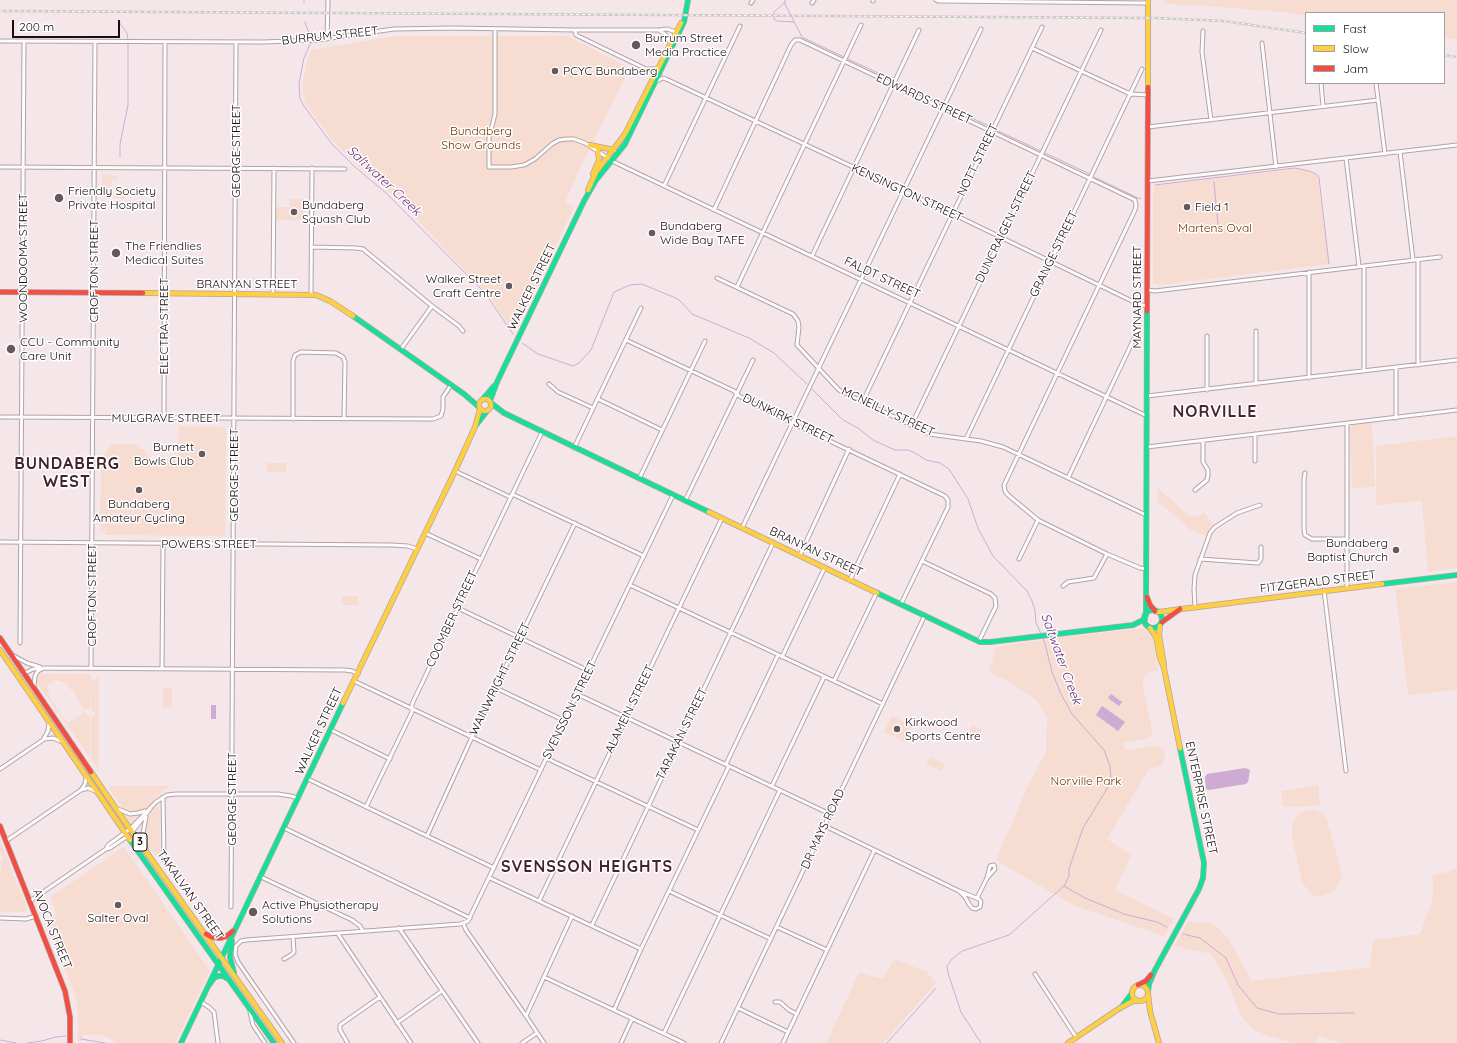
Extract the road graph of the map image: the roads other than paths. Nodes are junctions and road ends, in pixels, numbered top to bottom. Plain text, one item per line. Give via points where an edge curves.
1 (328, 0) edge
2 (688, 0) edge
3 (936, 0) edge
4 (994, 1) edge
5 (1054, 1) edge
6 (1114, 1) edge
7 (1148, 1) edge
8 (861, 25) dead end
9 (740, 26) dead end
10 (1042, 27) dead end
11 (495, 29) junction
12 (981, 29) dead end
13 (575, 30) junction
14 (659, 30) junction
15 (920, 30) dead end
16 (1101, 30) dead end
17 (1204, 30) dead end
18 (677, 34) junction
19 (327, 39) junction
20 (0, 41) edge
21 (24, 41) junction
22 (95, 42) junction
23 (165, 42) junction
24 (236, 42) junction
25 (1262, 43) dead end
26 (670, 44) junction
27 (1032, 48) junction
28 (844, 61) junction
29 (1142, 69) dead end
30 (646, 70) junction
31 (659, 71) junction
32 (1081, 71) junction
33 (666, 79) junction
34 (656, 81) junction
35 (1321, 84) edge
36 (1376, 84) edge
37 (893, 85) junction
38 (1131, 94) junction
39 (1148, 95) junction
40 (706, 98) junction
41 (1378, 100) junction
42 (1323, 106) junction
43 (942, 108) junction
44 (1270, 112) junction
45 (1211, 120) junction
46 (755, 122) junction
47 (1148, 127) junction
48 (992, 132) junction
49 (590, 145) junction
50 (804, 145) junction
51 (1457, 145) edge
52 (614, 150) junction
53 (598, 151) junction
54 (1400, 152) junction
55 (1385, 154) junction
56 (1041, 155) junction
57 (1346, 158) junction
58 (610, 159) junction
59 (1276, 166) junction
60 (0, 167) edge
61 (23, 167) junction
62 (94, 167) junction
63 (165, 168) junction
64 (235, 168) junction
65 (274, 168) junction
66 (312, 168) junction
67 (854, 168) junction
68 (345, 169) dead end
69 (1090, 178) junction
70 (1148, 181) junction
71 (664, 186) junction
72 (903, 191) junction
73 (586, 194) junction
74 (584, 201) junction
75 (714, 210) junction
76 (952, 214) junction
77 (763, 233) junction
78 (1001, 238) junction
79 (311, 247) junction
80 (812, 256) junction
81 (1440, 256) dead end
82 (1418, 259) junction
83 (1413, 260) junction
84 (1050, 261) junction
85 (1359, 266) junction
86 (1364, 266) junction
87 (1309, 272) junction
88 (716, 278) dead end
89 (860, 280) junction
90 (1099, 285) junction
91 (737, 287) junction
92 (1148, 290) junction
93 (0, 292) edge
94 (23, 292) junction
95 (93, 293) junction
96 (164, 293) junction
97 (235, 294) junction
98 (273, 294) junction
99 (311, 295) junction
100 (910, 302) junction
101 (432, 306) junction
102 (1148, 306) junction
103 (641, 308) dead end
104 (959, 325) junction
105 (1140, 328) dead end
106 (463, 331) dead end
107 (1256, 331) dead end
108 (1207, 336) dead end
109 (626, 340) junction
110 (704, 341) dead end
111 (401, 350) junction
112 (1008, 350) junction
113 (753, 360) dead end
114 (1457, 360) edge
115 (1418, 365) junction
116 (818, 368) junction
117 (1396, 368) junction
118 (690, 370) junction
119 (1364, 371) junction
120 (1057, 374) junction
121 (1309, 378) junction
122 (497, 382) junction
123 (451, 384) junction
124 (549, 384) dead end
125 (1256, 384) junction
126 (1207, 390) junction
127 (464, 394) junction
128 (736, 394) junction
129 (1147, 396) junction
130 (1106, 397) junction
131 (482, 399) junction
132 (598, 399) junction
133 (863, 401) junction
134 (491, 402) junction
135 (480, 408) junction
136 (593, 408) junction
137 (1457, 410) edge
138 (488, 411) junction
139 (504, 413) junction
140 (1147, 416) junction
141 (0, 417) edge
142 (22, 417) junction
143 (93, 418) junction
144 (164, 418) junction
145 (234, 418) junction
146 (1396, 418) junction
147 (293, 419) junction
148 (344, 419) junction
149 (792, 423) junction
150 (912, 424) junction
151 (1347, 424) junction
152 (475, 427) junction
153 (662, 430) junction
154 (542, 432) junction
155 (1255, 434) junction
156 (966, 439) junction
157 (1203, 441) junction
158 (1147, 447) junction
159 (574, 448) junction
160 (849, 449) junction
161 (1019, 454) junction
162 (1255, 461) dead end
163 (455, 471) junction
164 (1305, 473) dead end
165 (900, 474) junction
166 (1068, 478) junction
167 (639, 479) junction
168 (1195, 490) dead end
169 (673, 495) junction
170 (511, 496) junction
171 (685, 501) junction
172 (1260, 505) dead end
173 (1146, 515) junction
174 (722, 518) junction
175 (1038, 520) junction
176 (575, 523) junction
177 (742, 528) junction
178 (425, 533) junction
179 (1347, 539) junction
180 (0, 542) edge
181 (21, 542) junction
182 (92, 542) junction
183 (773, 543) junction
184 (163, 544) junction
185 (234, 544) junction
186 (1261, 547) dead end
187 (417, 549) junction
188 (1107, 554) junction
189 (800, 555) junction
190 (644, 556) junction
191 (1019, 559) dead end
192 (1200, 559) junction
193 (480, 560) junction
194 (922, 561) junction
195 (825, 567) junction
196 (1146, 569) junction
197 (1457, 575) edge
198 (850, 580) junction
199 (630, 585) junction
200 (1063, 586) dead end
201 (1346, 588) junction
202 (1324, 590) junction
203 (877, 592) junction
204 (1146, 593) junction
205 (902, 604) junction
206 (1195, 607) junction
207 (458, 608) junction
208 (679, 608) junction
209 (1182, 609) junction
210 (1156, 611) junction
211 (925, 615) junction
212 (1145, 617) junction
213 (1161, 624) junction
214 (1133, 625) junction
215 (1149, 627) junction
216 (731, 632) junction
217 (520, 637) junction
218 (0, 638) edge
219 (978, 641) junction
220 (20, 643) dead end
221 (0, 650) edge
222 (9, 651) junction
223 (778, 655) junction
224 (782, 657) junction
225 (46, 668) junction
226 (91, 668) junction
227 (162, 668) junction
228 (1164, 668) junction
229 (233, 669) junction
230 (589, 670) junction
231 (24, 673) junction
232 (358, 674) junction
233 (824, 676) junction
234 (18, 677) junction
235 (354, 681) junction
236 (834, 681) junction
237 (496, 688) junction
238 (36, 691) junction
239 (578, 694) junction
240 (883, 704) junction
241 (412, 708) junction
242 (627, 717) junction
243 (565, 720) junction
244 (48, 721) junction
245 (331, 730) junction
246 (472, 737) junction
247 (43, 740) junction
248 (679, 742) junction
249 (64, 744) junction
250 (546, 758) junction
251 (390, 759) junction
252 (728, 765) junction
253 (0, 769) edge
254 (541, 770) junction
255 (1346, 770) dead end
256 (85, 774) junction
257 (308, 779) junction
258 (596, 782) junction
259 (772, 786) junction
260 (81, 790) junction
261 (780, 790) junction
262 (97, 792) junction
263 (232, 794) junction
264 (163, 797) junction
265 (298, 798) junction
266 (114, 804) junction
267 (648, 806) junction
268 (366, 807) junction
269 (149, 809) junction
270 (830, 814) junction
271 (0, 826) edge
272 (825, 826) junction
273 (284, 828) junction
274 (132, 830) junction
275 (698, 830) junction
276 (126, 834) junction
277 (427, 836) junction
278 (6, 841) junction
279 (874, 850) junction
280 (148, 853) junction
281 (164, 860) dead end
282 (494, 868) junction
283 (261, 877) junction
284 (490, 878) junction
285 (987, 878) dead end
286 (669, 891) junction
287 (959, 892) junction
288 (977, 898) junction
289 (30, 901) junction
290 (539, 901) junction
291 (231, 907) dead end
292 (720, 915) junction
293 (36, 916) junction
294 (572, 916) junction
295 (0, 918) edge
296 (470, 918) junction
297 (240, 921) junction
298 (464, 923) junction
299 (592, 926) junction
300 (777, 927) junction
301 (399, 928) junction
302 (204, 931) junction
303 (363, 931) junction
304 (234, 932) junction
305 (338, 934) junction
306 (293, 937) junction
307 (771, 939) junction
308 (641, 949) junction
309 (827, 950) junction
310 (221, 957) junction
311 (284, 959) dead end
312 (218, 964) junction
313 (1155, 970) junction
314 (1035, 974) dead end
315 (234, 975) junction
316 (544, 976) junction
317 (230, 980) junction
318 (209, 985) junction
319 (1138, 985) junction
320 (442, 991) junction
321 (1148, 992) junction
322 (1132, 993) junction
323 (380, 997) junction
324 (1140, 1001) junction
325 (201, 1002) junction
326 (775, 1002) dead end
327 (250, 1008) junction
328 (738, 1008) junction
329 (1120, 1008) junction
330 (614, 1010) junction
331 (1150, 1011) junction
332 (797, 1014) junction
333 (526, 1016) junction
334 (632, 1019) junction
335 (397, 1023) junction
336 (788, 1032) junction
337 (537, 1033) junction
338 (664, 1034) junction
339 (1076, 1037) junction
340 (672, 1038) junction
341 (351, 1040) dead end
342 (347, 1042) edge
343 (70, 1043) edge
344 (181, 1043) edge
345 (218, 1043) edge
346 (265, 1043) edge
347 (274, 1043) edge
348 (282, 1043) edge
349 (294, 1043) edge
350 (411, 1043) edge
351 (478, 1043) edge
352 (522, 1043) edge
353 (544, 1043) edge
354 (621, 1043) edge
355 (670, 1043) edge
356 (684, 1043) edge
357 (721, 1043) edge
358 (783, 1043) edge
359 (1068, 1043) edge
360 (1158, 1043) edge

1 - 19 street
2 - 18 main road, WALKER STREET via 684,22
3 - 4 street
4 - 5 street
5 - 6 street
6 - 7 street
7 - 39 main road, MAYNARD STREET
8 - 28 street
9 - 40 street
10 - 27 street, NOTT STREET
11 - 13 street, BURRUM STREET
11 - 19 street, BURRUM STREET via 394,29
11 - 49 street, FALDT STREET via 495,114 489,138 489,167 524,165 552,144 563,140 574,139
12 - 43 street
13 - 14 street, BURRUM STREET
13 - 30 street via 579,37
14 - 18 street, BURRUM STREET via 667,29
14 - 26 street via 668,36
15 - 37 street
16 - 32 street, DUNCRAIGEN STREET
17 - 45 street via 1202,52
18 - 26 main road, WALKER STREET
18 - 31 main road, WALKER STREET
19 - 24 street, BURRUM STREET
20 - 21 street, BURRUM STREET
21 - 22 street, BURRUM STREET
21 - 61 street, WOONDOOMA STREET
22 - 23 street, BURRUM STREET
22 - 62 street, CROFTON STREET
23 - 24 street, BURRUM STREET
23 - 63 street, ELECTRA STREET
24 - 64 street, GEORGE STREET
25 - 44 street
26 - 31 main road, WALKER STREET
27 - 32 street
27 - 48 street, NOTT STREET
28 - 37 street, EDWARDS STREET
28 - 46 street, EDWARDS STREET via 795,40
28 - 50 street
29 - 38 street, GRANGE STREET
30 - 31 street
30 - 31 street
31 - 33 street
31 - 34 main road, WALKER STREET
31 - 52 main road, WALKER STREET via 629,129
32 - 38 street
32 - 56 street, DUNCRAIGEN STREET
33 - 34 street
33 - 40 street, KENSINGTON STREET
34 - 58 main road, WALKER STREET via 625,144
35 - 42 street
36 - 41 street
37 - 43 street, EDWARDS STREET
37 - 67 street
38 - 39 street
38 - 69 street, GRANGE STREET
39 - 47 main road, MAYNARD STREET
40 - 46 street, KENSINGTON STREET
40 - 71 street
41 - 42 street
41 - 55 street
42 - 44 street
43 - 48 street, EDWARDS STREET
43 - 72 street
44 - 45 street
44 - 59 street
45 - 47 street
46 - 50 street, KENSINGTON STREET
46 - 75 street
47 - 70 main road, MAYNARD STREET
48 - 56 street, EDWARDS STREET
48 - 76 street, NOTT STREET
49 - 52 main road
49 - 53 street, FALDT STREET
50 - 67 street, KENSINGTON STREET
50 - 77 street
51 - 54 street
52 - 58 main road, WALKER STREET
53 - 58 street, FALDT STREET
53 - 73 main road via 599,160 588,183
54 - 55 street
54 - 83 street
55 - 57 street
56 - 69 street, EDWARDS STREET
56 - 78 street, DUNCRAIGEN STREET
57 - 59 street
57 - 85 street
58 - 71 street, FALDT STREET
58 - 73 main road, WALKER STREET via 596,172
58 - 74 main road, WALKER STREET
59 - 70 street
60 - 61 street
61 - 62 street
61 - 94 street, WOONDOOMA STREET
62 - 63 street
62 - 95 street, CROFTON STREET
63 - 64 street
63 - 96 street, ELECTRA STREET
64 - 65 street
64 - 97 street, GEORGE STREET
65 - 66 street
65 - 98 street
66 - 68 street
66 - 79 street
67 - 72 street, KENSINGTON STREET
67 - 80 street
69 - 84 street, GRANGE STREET
69 - 90 street, EDWARDS STREET via 1133,200 1136,204 1136,210
70 - 92 main road, MAYNARD STREET
71 - 75 street, FALDT STREET
72 - 76 street, KENSINGTON STREET
72 - 89 street
73 - 74 main road, WALKER STREET
74 - 122 main road, WALKER STREET
75 - 77 street, FALDT STREET
76 - 78 street, KENSINGTON STREET
76 - 100 street, NOTT STREET
77 - 80 street, FALDT STREET
77 - 91 street
78 - 84 street, KENSINGTON STREET
78 - 104 street, DUNCRAIGEN STREET
79 - 99 street
79 - 101 street via 362,249
80 - 89 street, FALDT STREET
81 - 82 street
82 - 83 street
82 - 115 street
83 - 86 street
84 - 90 street, KENSINGTON STREET
84 - 112 street, GRANGE STREET
85 - 86 street
85 - 87 street
86 - 119 street
87 - 92 street
87 - 121 street
88 - 91 street, MCNEILLY STREET
89 - 100 street, FALDT STREET
89 - 116 street
90 - 102 street, KENSINGTON STREET via 1138,304
90 - 120 street
91 - 116 street, MCNEILLY STREET via 793,314 799,327 797,345
92 - 102 main road, MAYNARD STREET
93 - 94 main road, BRANYAN STREET
94 - 95 main road, BRANYAN STREET
94 - 142 street, WOONDOOMA STREET
95 - 96 main road, BRANYAN STREET
95 - 143 street, CROFTON STREET
96 - 97 main road, BRANYAN STREET
96 - 144 street, ELECTRA STREET
97 - 98 main road, BRANYAN STREET
97 - 145 street, GEORGE STREET
98 - 99 main road, BRANYAN STREET
99 - 111 main road, BRANYAN STREET via 322,297 338,306
100 - 104 street, FALDT STREET
100 - 133 street, NOTT STREET
101 - 106 street
101 - 111 street
102 - 129 main road, MAYNARD STREET
103 - 109 street
104 - 112 street, FALDT STREET
104 - 150 street, DUNCRAIGEN STREET
105 - 130 street
107 - 125 street
108 - 126 street
109 - 118 street, DUNKIRK STREET
109 - 132 street
110 - 118 street
111 - 123 main road, BRANYAN STREET
112 - 120 street, FALDT STREET
112 - 156 street, GRANGE STREET
113 - 128 street
114 - 115 street
115 - 117 street
116 - 133 street, MCNEILLY STREET via 839,390
116 - 149 street
117 - 119 street
117 - 146 street
118 - 128 street, DUNKIRK STREET
118 - 153 street
119 - 121 street
120 - 130 street, FALDT STREET
120 - 161 street
121 - 125 street
122 - 131 main road, WALKER STREET
122 - 134 main road, WALKER STREET
123 - 127 main road, BRANYAN STREET
123 - 148 street, MULGRAVE STREET via 443,397 443,412 436,419
124 - 136 street via 558,392
125 - 126 street
126 - 129 street
127 - 131 main road, BRANYAN STREET
127 - 135 main road, BRANYAN STREET
128 - 149 street, DUNKIRK STREET
128 - 171 street
129 - 140 main road, MAYNARD STREET
130 - 140 street, FALDT STREET
130 - 166 street
131 - 134 main road
131 - 135 main road via 479,403
132 - 136 street
132 - 153 street
133 - 150 street, MCNEILLY STREET
134 - 138 main road
134 - 139 main road, BRANYAN STREET
135 - 138 main road
135 - 152 main road, WALKER STREET
136 - 159 street
137 - 146 street
138 - 139 main road, BRANYAN STREET
138 - 152 main road, WALKER STREET
139 - 154 main road, BRANYAN STREET
140 - 158 main road, MAYNARD STREET
141 - 142 street, MULGRAVE STREET
142 - 143 street, MULGRAVE STREET
142 - 181 street, WOONDOOMA STREET
143 - 144 street, MULGRAVE STREET
143 - 182 street, CROFTON STREET
144 - 145 street, MULGRAVE STREET
145 - 147 street, MULGRAVE STREET
145 - 185 street, GEORGE STREET
146 - 151 street
147 - 148 street, MULGRAVE STREET
147 - 148 street via 293,361 295,355 300,352 336,353 343,357
149 - 160 street, DUNKIRK STREET
149 - 177 street
150 - 156 street, MCNEILLY STREET via 929,434
151 - 155 street
151 - 179 street
152 - 163 main road, WALKER STREET
153 - 167 street
154 - 159 main road, BRANYAN STREET
154 - 170 street, COOMBER STREET
155 - 157 street
155 - 162 street
156 - 161 street, MCNEILLY STREET via 993,443
157 - 158 street
157 - 168 street via 1203,462 1208,475
158 - 173 main road, MAYNARD STREET
159 - 167 main road, BRANYAN STREET
160 - 165 street, DUNKIRK STREET
160 - 189 street
161 - 166 street, MCNEILLY STREET
161 - 175 street via 1004,485 1005,491
163 - 170 street
163 - 178 main road, WALKER STREET
164 - 179 street via 1305,535 1312,539
165 - 194 street, DUNKIRK STREET via 944,495 948,500 948,507
165 - 198 street
166 - 173 street, MCNEILLY STREET
167 - 169 main road, BRANYAN STREET
169 - 171 main road, BRANYAN STREET
169 - 190 street, SVENSSON STREET
170 - 176 street
170 - 193 street, COOMBER STREET
171 - 174 main road, BRANYAN STREET
172 - 192 street via 1242,510 1215,527 1208,536
173 - 196 main road, MAYNARD STREET
174 - 177 main road, BRANYAN STREET
174 - 208 street, ALAMEIN STREET
175 - 188 street
175 - 191 street
176 - 190 street
176 - 217 street, WAINWRIGHT STREET
177 - 183 main road, BRANYAN STREET
178 - 187 main road, WALKER STREET
178 - 193 street
179 - 201 street
180 - 181 street, POWERS STREET
181 - 182 street, POWERS STREET
181 - 220 street, WOONDOOMA STREET
182 - 184 street, POWERS STREET
182 - 226 street, CROFTON STREET
183 - 189 main road, BRANYAN STREET
183 - 216 street, TARAKAN STREET
184 - 185 street, POWERS STREET
184 - 227 street
185 - 187 street, POWERS STREET via 392,545
185 - 229 street, GEORGE STREET
186 - 192 street via 1261,559 1258,563
187 - 232 main road, WALKER STREET
188 - 196 street
188 - 200 street via 1094,578 1068,582
189 - 195 main road, BRANYAN STREET
190 - 199 street, SVENSSON STREET
192 - 206 street via 1194,581
193 - 207 street, COOMBER STREET
194 - 205 street
194 - 219 street via 995,598 996,606
195 - 198 main road, BRANYAN STREET
195 - 224 street
196 - 204 main road, MAYNARD STREET
197 - 201 main road, FITZGERALD STREET
198 - 203 main road, BRANYAN STREET
199 - 208 street
199 - 230 street, SVENSSON STREET
201 - 202 main road, FITZGERALD STREET
202 - 206 main road, FITZGERALD STREET
202 - 255 street
203 - 205 main road, BRANYAN STREET
203 - 236 street
204 - 210 main road, MAYNARD STREET via 1150,605
204 - 212 main road, MAYNARD STREET
205 - 211 main road, BRANYAN STREET
206 - 209 main road, FITZGERALD STREET
207 - 217 street
207 - 241 street, COOMBER STREET
208 - 216 street
208 - 242 street, ALAMEIN STREET
209 - 210 main road, FITZGERALD STREET
209 - 213 main road, FITZGERALD STREET via 1170,615
210 - 212 main road via 1150,611
210 - 213 main road via 1161,615
211 - 219 main road, BRANYAN STREET
211 - 240 street, DR MAYS ROAD
212 - 214 main road, BRANYAN STREET via 1139,624
212 - 215 main road via 1145,623
213 - 215 main road via 1156,628
213 - 228 main road, ENTERPRISE STREET via 1159,636
214 - 215 main road, BRANYAN STREET
214 - 219 main road, BRANYAN STREET
215 - 228 main road, ENTERPRISE STREET via 1156,637
216 - 223 street
216 - 248 street, TARAKAN STREET
217 - 230 street
217 - 237 street, WAINWRIGHT STREET
218 - 222 main road, TAKALVAN STREET / 3
221 - 234 main road, TAKALVAN STREET / 3
222 - 225 street via 23,661
222 - 231 main road, TAKALVAN STREET / 3
223 - 224 street
223 - 252 street
224 - 233 street
225 - 226 street
225 - 231 street via 36,668
225 - 238 street via 35,676
226 - 227 street
227 - 229 street
228 - 313 main road, ENTERPRISE STREET via 1204,868 1199,889
229 - 232 street via 345,670
229 - 263 street, GEORGE STREET
230 - 239 street, SVENSSON STREET
231 - 234 street
231 - 238 main road, TAKALVAN STREET / 3
232 - 235 main road, WALKER STREET
233 - 236 street
233 - 259 street
234 - 244 main road, TAKALVAN STREET / 3
235 - 241 street
235 - 245 main road, WALKER STREET
236 - 240 street
237 - 243 street
237 - 246 street, WAINWRIGHT STREET
238 - 266 main road, TAKALVAN STREET / 3
239 - 242 street
239 - 243 street, SVENSSON STREET
240 - 270 street, DR MAYS ROAD
241 - 246 street
241 - 251 street, COOMBER STREET
242 - 248 street
242 - 258 street, ALAMEIN STREET
243 - 250 street, SVENSSON STREET
244 - 247 street via 49,729
244 - 249 main road, TAKALVAN STREET / 3
245 - 251 street
245 - 257 main road, WALKER STREET
246 - 254 street
246 - 277 street, WAINWRIGHT STREET
247 - 249 street via 53,738
247 - 253 street
248 - 252 street
248 - 267 street, TARAKAN STREET
249 - 256 main road, TAKALVAN STREET / 3
250 - 254 street, SVENSSON STREET
250 - 258 street
251 - 268 street, COOMBER STREET
252 - 259 street
252 - 275 street
254 - 282 street, SVENSSON STREET
256 - 260 street via 86,781
256 - 262 main road, TAKALVAN STREET / 3
257 - 265 main road, WALKER STREET
257 - 268 street
258 - 267 street
258 - 290 street, ALAMEIN STREET
259 - 261 street
260 - 262 street via 90,789
260 - 278 street
261 - 270 street
261 - 292 street
262 - 276 main road, TAKALVAN STREET / 3
263 - 264 street via 176,794
263 - 265 street via 284,794
263 - 291 street, GEORGE STREET
264 - 269 street
264 - 281 street
265 - 273 main road, WALKER STREET
266 - 269 street via 130,814
266 - 274 main road, TAKALVAN STREET / 3
267 - 275 street
267 - 299 street, TARAKAN STREET
268 - 277 street
269 - 274 street
269 - 280 street via 143,833
270 - 272 street, DR MAYS ROAD
271 - 278 main road, AVOCA STREET
272 - 279 street
272 - 300 street, DR MAYS ROAD
273 - 283 main road, WALKER STREET
273 - 296 street
274 - 276 street
274 - 280 main road, TAKALVAN STREET / 3
275 - 286 street
276 - 289 street via 110,848
276 - 312 main road, TAKALVAN STREET / 3
277 - 282 street
278 - 289 main road, AVOCA STREET
279 - 287 street
279 - 309 street
280 - 302 main road, TAKALVAN STREET / 3
282 - 284 street, SVENSSON STREET
283 - 297 main road, WALKER STREET
283 - 303 street via 352,920
284 - 290 street
284 - 296 street, SVENSSON STREET
285 - 288 street
286 - 292 street
286 - 308 street
287 - 288 street
287 - 288 street via 970,907 975,909 981,904
289 - 293 main road, AVOCA STREET
290 - 294 street
292 - 307 street
292 - 338 street
293 - 295 street via 26,919
293 - 343 main road, AVOCA STREET via 66,991
294 - 299 street
294 - 316 street
296 - 298 street, SVENSSON STREET
297 - 302 main road via 231,934 224,938 211,937
297 - 304 main road, WALKER STREET
298 - 301 street
298 - 333 street via 466,930
299 - 308 street
300 - 307 street, DR MAYS ROAD
300 - 309 street
301 - 303 street
301 - 320 street
302 - 310 main road, TAKALVAN STREET / 3
303 - 305 street
304 - 310 main road, WALKER STREET
304 - 315 main road via 230,953
305 - 306 street
305 - 323 street
306 - 311 street via 294,952
306 - 349 street, TAKALVAN STREET via 244,941 237,944 235,956
307 - 328 street, DR MAYS ROAD
308 - 330 street
309 - 332 street
310 - 312 main road, WALKER STREET
310 - 315 main road, TAKALVAN STREET / 3
312 - 317 main road, TAKALVAN STREET / 3
312 - 318 main road, WALKER STREET
313 - 319 main road, ENTERPRISE STREET via 1146,981
313 - 321 main road, ENTERPRISE STREET
314 - 339 street
315 - 348 main road, TAKALVAN STREET / 3
316 - 330 street
316 - 333 street
317 - 318 main road via 218,976
317 - 327 main road, TAKALVAN STREET / 3
318 - 325 main road, WALKER STREET
319 - 321 main road via 1144,986
319 - 322 main road
320 - 335 street
320 - 351 street
321 - 324 main road via 1146,999
321 - 331 main road
322 - 324 main road via 1134,998
322 - 329 main road
323 - 335 street
323 - 342 street via 340,1025
324 - 329 main road via 1133,1001
324 - 331 main road
325 - 344 main road, WALKER STREET
325 - 345 street via 214,1012
326 - 332 street
327 - 346 street via 252,1026
327 - 347 main road, TAKALVAN STREET / 3
328 - 336 street
328 - 357 street, DR MAYS ROAD
329 - 339 main road
330 - 334 street
331 - 360 main road
332 - 336 street
333 - 337 street
334 - 338 street
334 - 354 street
335 - 350 street
336 - 358 street
337 - 352 street
337 - 353 street
338 - 340 street
339 - 359 main road
340 - 355 street
340 - 356 street
341 - 342 street

